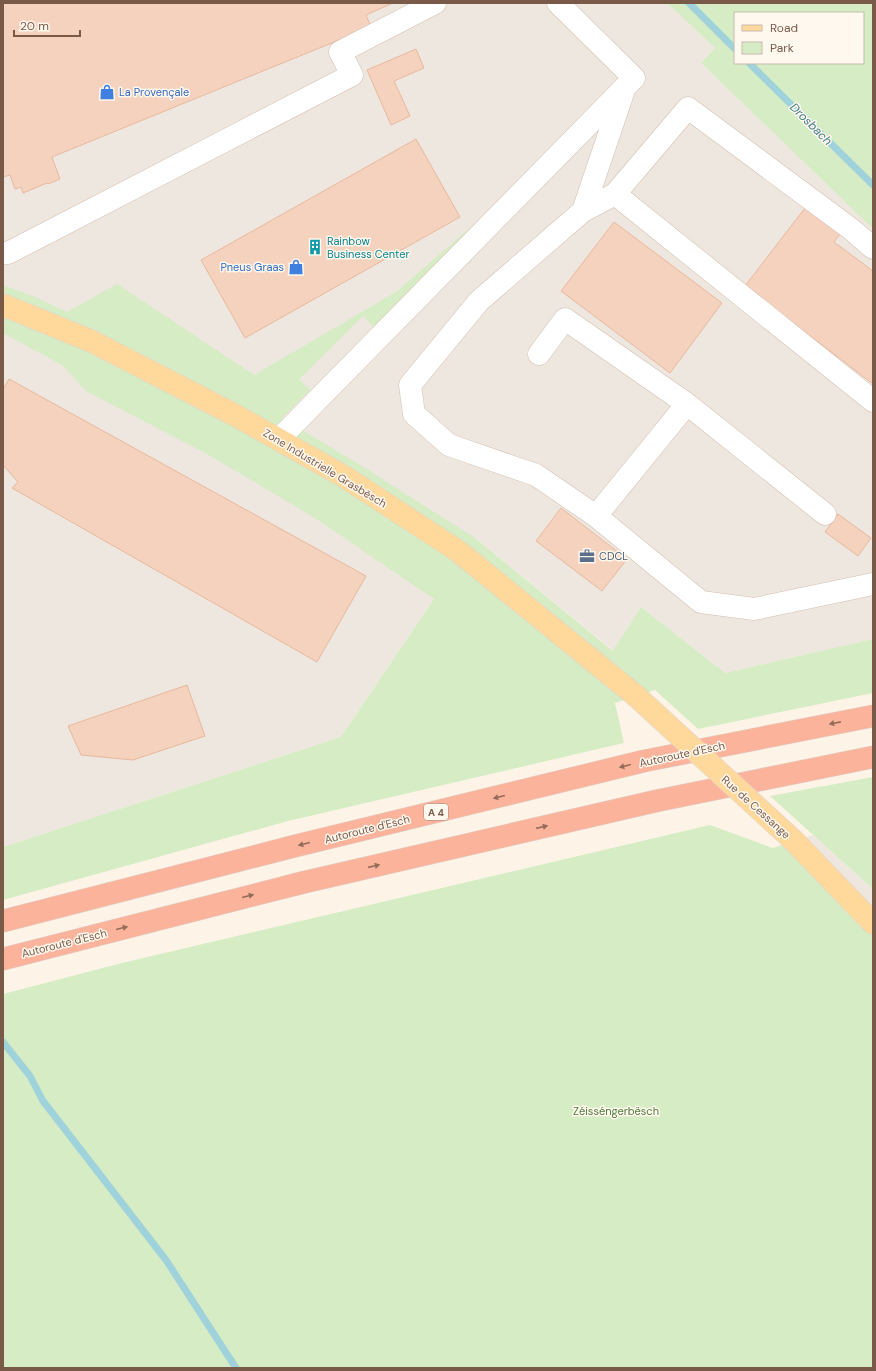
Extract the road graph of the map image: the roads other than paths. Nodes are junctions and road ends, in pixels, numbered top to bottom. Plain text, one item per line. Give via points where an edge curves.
1 (435, 3) edge
2 (558, 3) edge
3 (624, 87) junction
4 (615, 194) junction
5 (583, 211) junction
6 (873, 248) edge
7 (3, 253) edge
8 (3, 305) edge
9 (539, 354) dead end
10 (873, 401) edge
11 (687, 404) junction
12 (279, 439) junction
13 (825, 514) dead end
14 (596, 516) junction
15 (873, 584) edge
16 (635, 695) joint
17 (873, 716) edge
18 (873, 757) edge
19 (3, 921) edge
20 (873, 923) edge
21 (3, 959) edge

1 - 7 lane via 340,52 352,75 15,250
2 - 3 lane via 634,78
3 - 5 lane
3 - 12 lane
4 - 5 lane
4 - 6 lane via 688,108
4 - 10 lane
5 - 14 lane via 479,301 410,385 414,414 449,445 536,475
8 - 12 main road, Zone Industrielle Grasbësch via 91,341
9 - 11 lane via 565,319
11 - 13 lane
11 - 14 lane
12 - 16 main road, Zone Industrielle Grasbësch via 344,477 458,551
14 - 15 lane via 701,602 754,609
16 - 20 main road, Rue de Cessange, bridge via 794,841
17 -> 19 highway, Autoroute d'Esch / A 4 via 644,761 295,846
21 -> 18 highway, Autoroute d'Esch via 305,882 656,801

